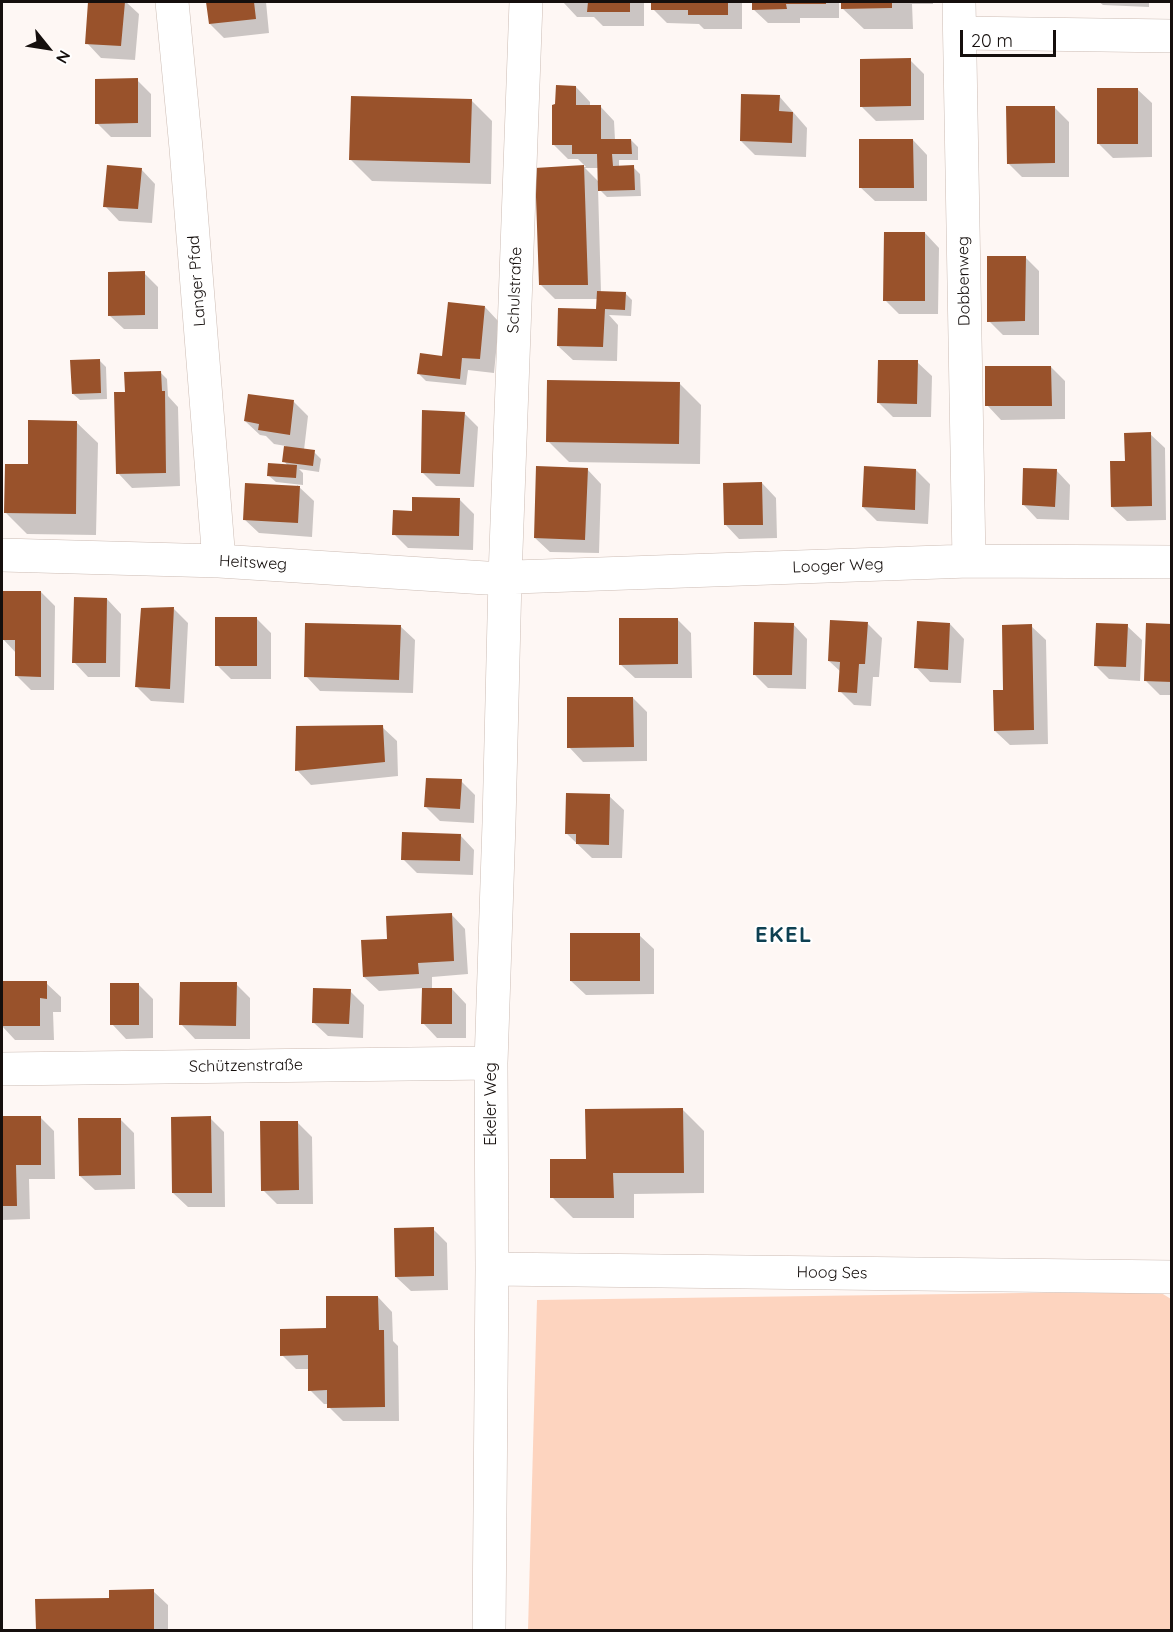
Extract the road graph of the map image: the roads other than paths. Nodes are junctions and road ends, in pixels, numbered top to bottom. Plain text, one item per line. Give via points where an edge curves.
1 (172, 2) edge
2 (526, 2) edge
3 (959, 2) edge
4 (960, 33) junction
5 (1172, 36) edge
6 (2, 555) edge
7 (219, 561) junction
8 (969, 561) junction
9 (1172, 562) edge
10 (505, 578) junction
11 (491, 1063) junction
12 (2, 1070) edge
13 (492, 1269) junction
14 (1172, 1277) edge
15 (489, 1630) edge

1 - 7 street, Langer Pfad
2 - 10 street, Schulstraße
3 - 4 street, Dobbenweg
4 - 5 street
4 - 8 street, Dobbenweg
6 - 7 street, Heitsweg
7 - 10 street, Heitsweg
8 - 9 street, Looger Weg
8 - 10 street, Looger Weg
10 - 11 street, Ekeler Weg
11 - 12 street, Schützenstraße
11 - 13 street, Ekeler Weg
13 - 14 street, Hoog Ses
13 - 15 street, Ekeler Weg

